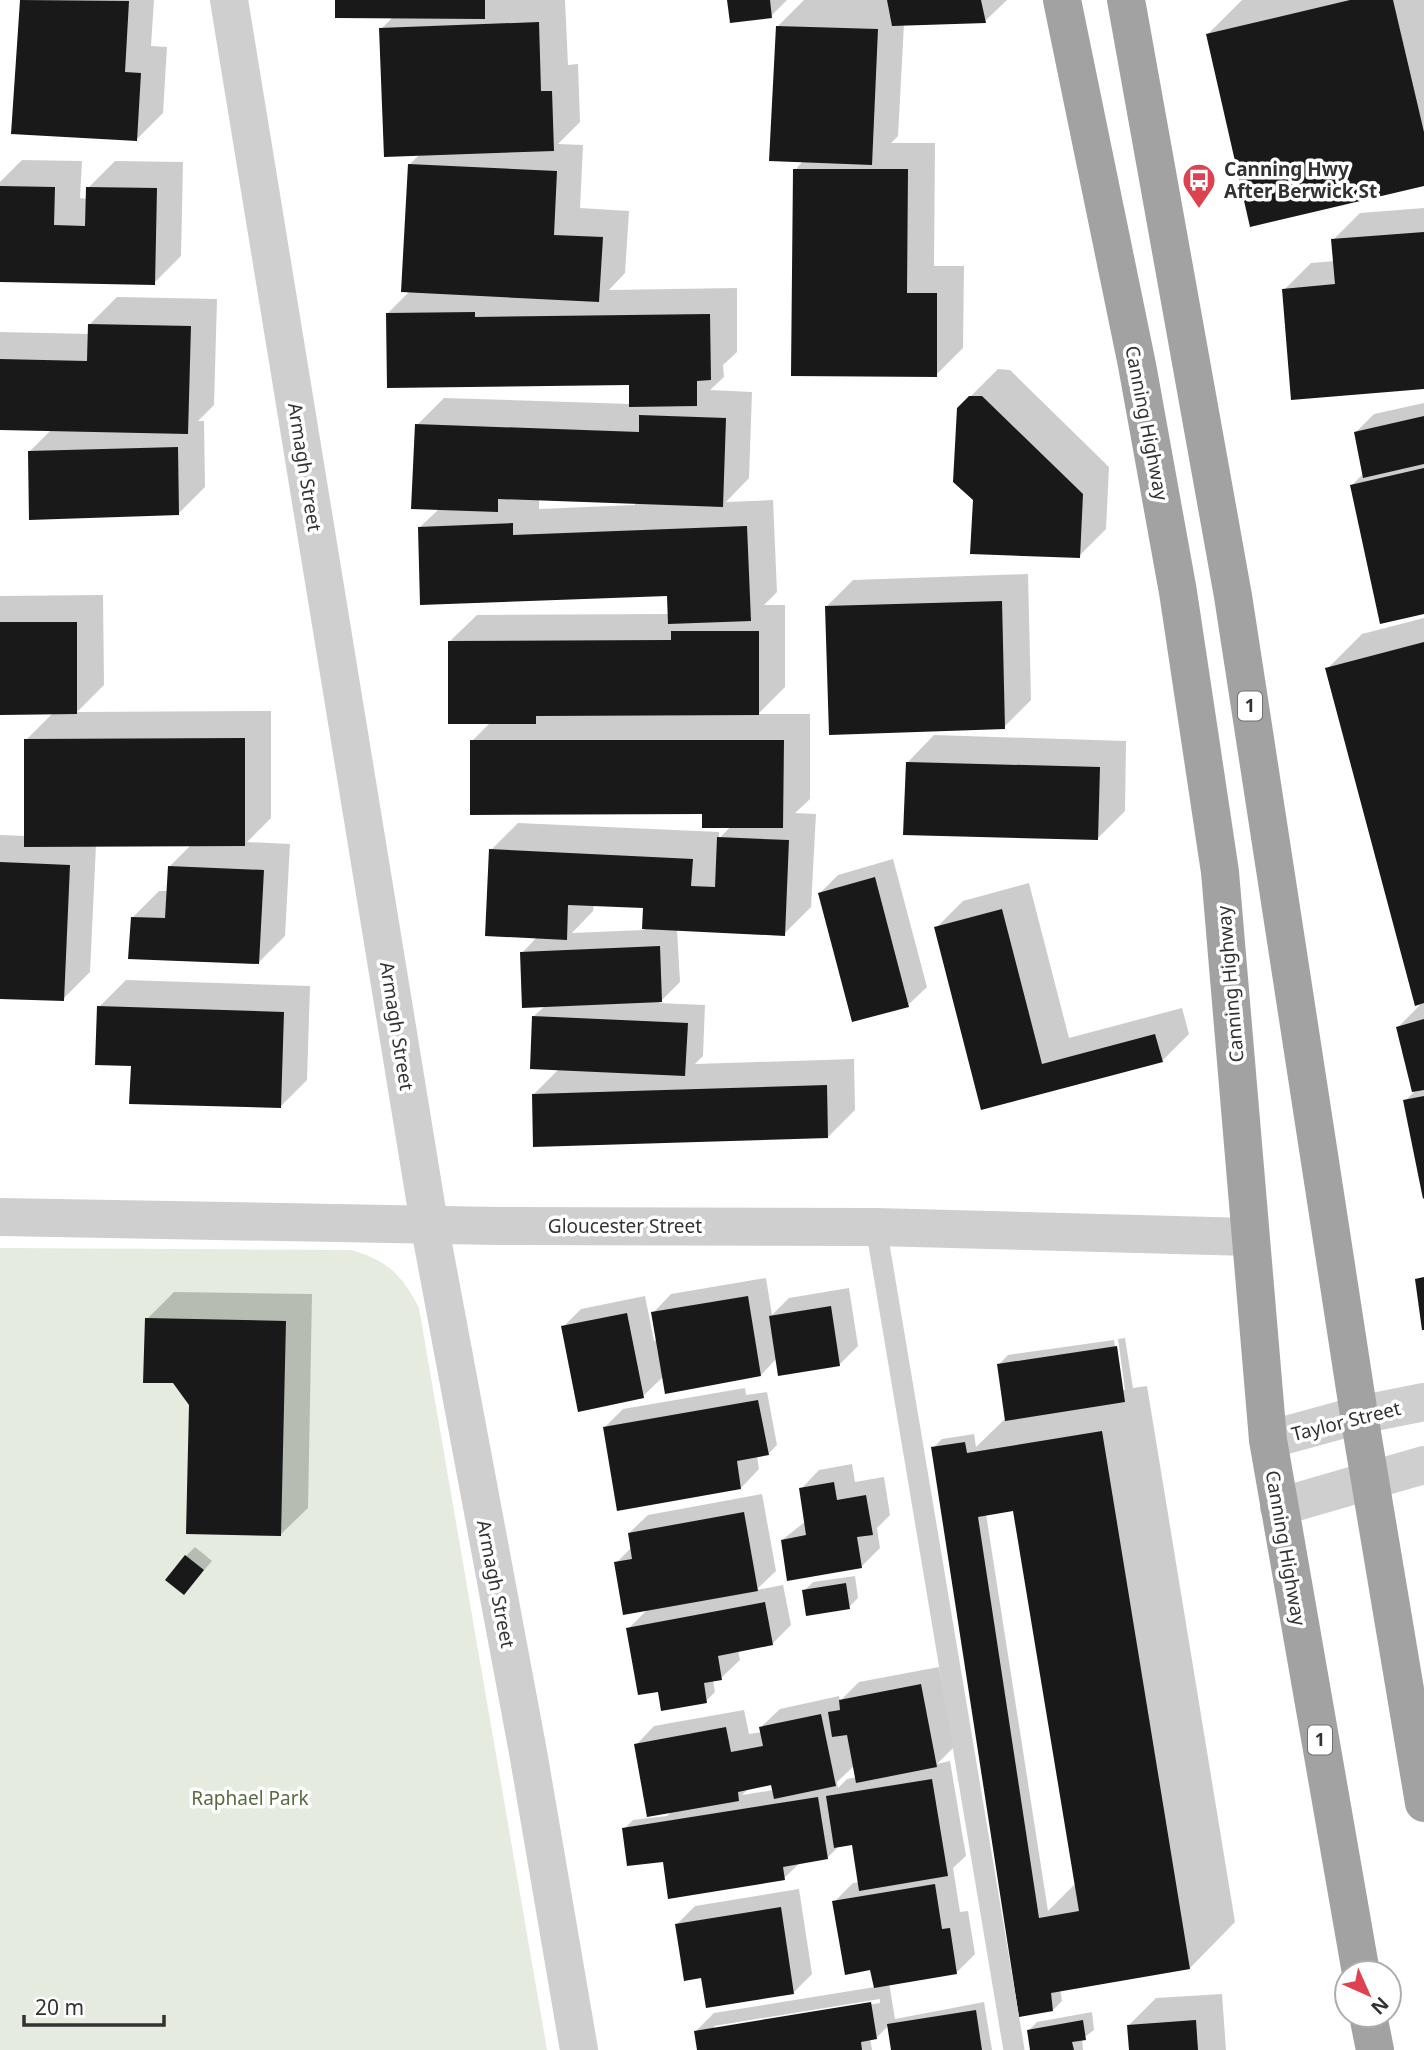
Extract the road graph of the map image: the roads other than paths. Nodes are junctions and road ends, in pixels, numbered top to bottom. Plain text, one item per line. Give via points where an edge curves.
1 (229, 0) edge
2 (1062, 0) edge
3 (1125, 0) edge
4 (0, 1217) edge
5 (429, 1223) junction
6 (876, 1227) junction
7 (1251, 1237) junction
8 (1424, 1402) edge
9 (1359, 1415) junction
10 (1268, 1440) junction
11 (1424, 1465) edge
12 (1371, 1479) junction
13 (1279, 1507) junction
14 (1424, 1803) edge
15 (1359, 1959) edge
16 (1371, 2029) edge
17 (579, 2050) edge
18 (1014, 2050) edge
19 (1375, 2050) edge

1 - 5 street, Armagh Street
2 - 7 highway, Canning Highway / 1 via 1178,592 1220,872
3 - 9 highway, 1 via 1233,596
4 - 5 street, Gloucester Street
5 - 6 street, Gloucester Street
5 - 17 street, Armagh Street
6 - 7 street, Gloucester Street
6 - 18 lane
7 - 10 highway, Canning Highway / 1
8 - 9 street, Taylor Street
9 - 10 street, Taylor Street
9 - 12 highway, 1
10 - 13 highway, Canning Highway / 1
11 - 12 street
12 - 13 street
12 - 14 highway, 1
13 - 15 highway, Canning Highway / 1
16 - 19 highway

